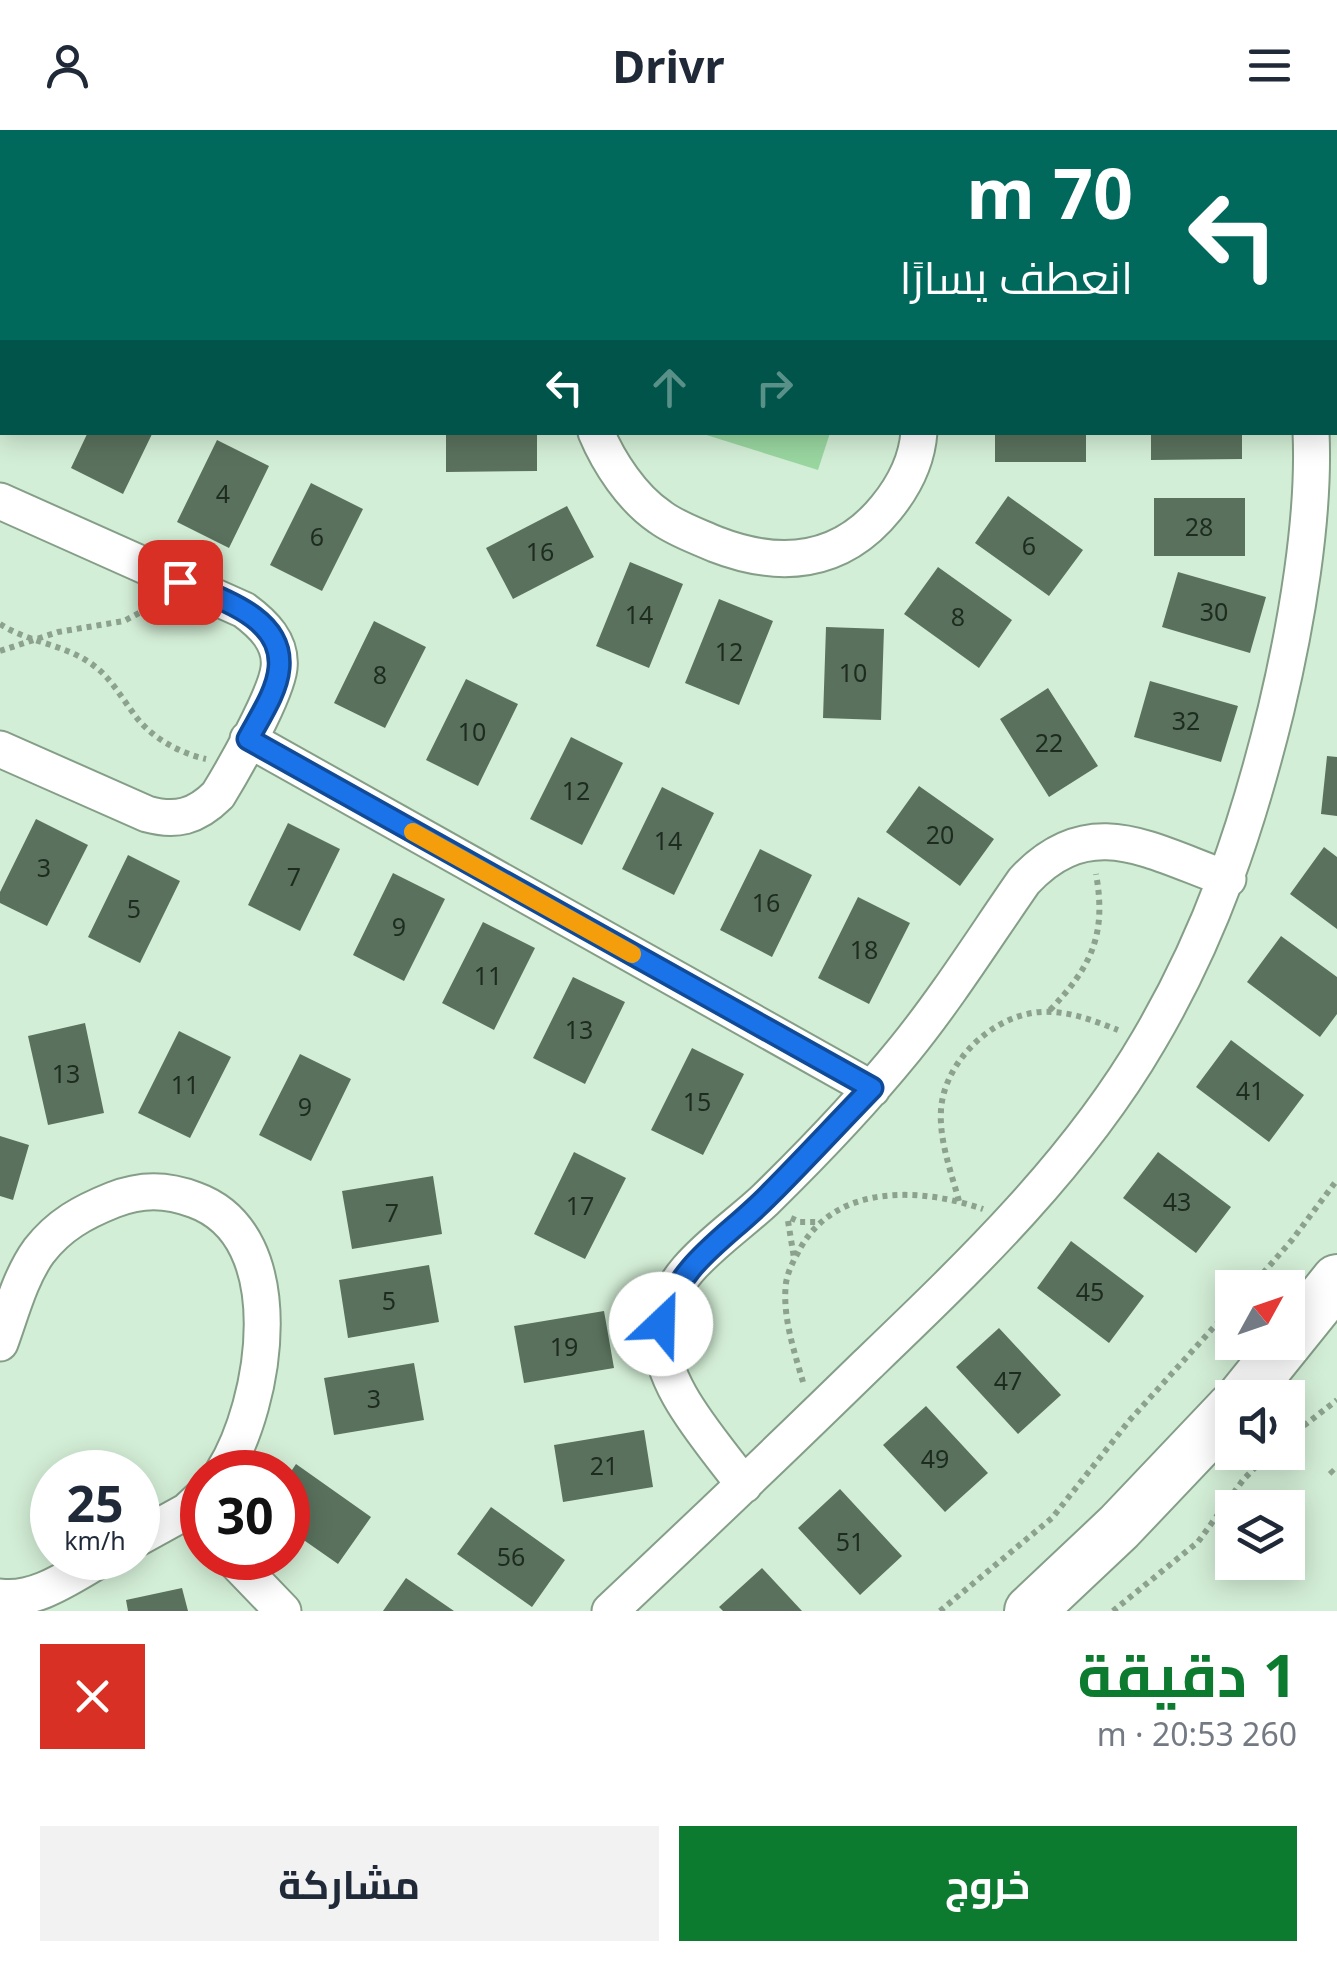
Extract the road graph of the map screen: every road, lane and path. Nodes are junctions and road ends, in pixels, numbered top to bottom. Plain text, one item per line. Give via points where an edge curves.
1 (598, 435) edge
2 (920, 435) edge
3 (1311, 435) edge
4 (0, 500) edge
5 (180, 582) junction
6 (0, 624) edge
7 (34, 641) junction
8 (0, 650) edge
9 (0, 749) edge
10 (242, 752) junction
11 (1084, 842) junction
12 (1228, 879) junction
13 (1049, 1011) junction
14 (1149, 1040) junction
15 (954, 1055) dead end
16 (956, 1065) junction
17 (872, 1088) junction
18 (1337, 1180) edge
19 (959, 1200) junction
20 (786, 1216) dead end
21 (1010, 1219) junction
22 (794, 1259) junction
23 (1266, 1270) edge
24 (1337, 1280) edge
25 (1215, 1326) edge
26 (0, 1343) edge
27 (1256, 1380) edge
28 (1337, 1400) edge
29 (814, 1417) junction
30 (1305, 1425) edge
31 (1215, 1426) edge
32 (234, 1450) edge
33 (1253, 1470) edge
34 (1330, 1470) dead end
35 (1337, 1477) edge
36 (744, 1486) junction
37 (63, 1580) edge
38 (253, 1580) edge
39 (0, 1597) edge
40 (283, 1611) edge
41 (610, 1611) edge
42 (940, 1611) edge
43 (1030, 1611) edge
44 (1113, 1611) edge

1 - 2 street via 628,486 658,517 746,556 792,562 835,549 873,524 902,489
3 - 12 street via 1304,555 1287,664
4 - 5 street
5 - 7 path via 124,622
5 - 10 street via 244,610 275,644 277,676
6 - 7 path
7 - 8 path
7 - 10 path via 96,667 146,728 176,748 196,756
9 - 10 street via 166,820 204,809
10 - 17 street
11 - 12 street via 1129,845
11 - 13 path via 1097,876 1094,948 1078,980
11 - 17 street via 1043,861 1024,881 926,1023
12 - 14 street
13 - 14 path
13 - 16 path via 994,1029
14 - 21 street via 1096,1118
15 - 16 path
16 - 19 path via 940,1116
17 - 36 street via 669,1296 661,1353 670,1381
18 - 23 path
19 - 21 path
19 - 22 path via 907,1194 861,1200 821,1222
20 - 22 path
21 - 29 street
22 - 29 path via 786,1304
24 - 27 main road
25 - 42 path via 1052,1518
26 - 32 street via 36,1255 66,1223 128,1194 154,1190 202,1202 240,1235 258,1282 255,1396
28 - 30 path
29 - 36 street
31 - 43 main road
33 - 44 path via 1198,1542
34 - 35 path
36 - 41 street
37 - 39 street via 28,1596
38 - 40 street

